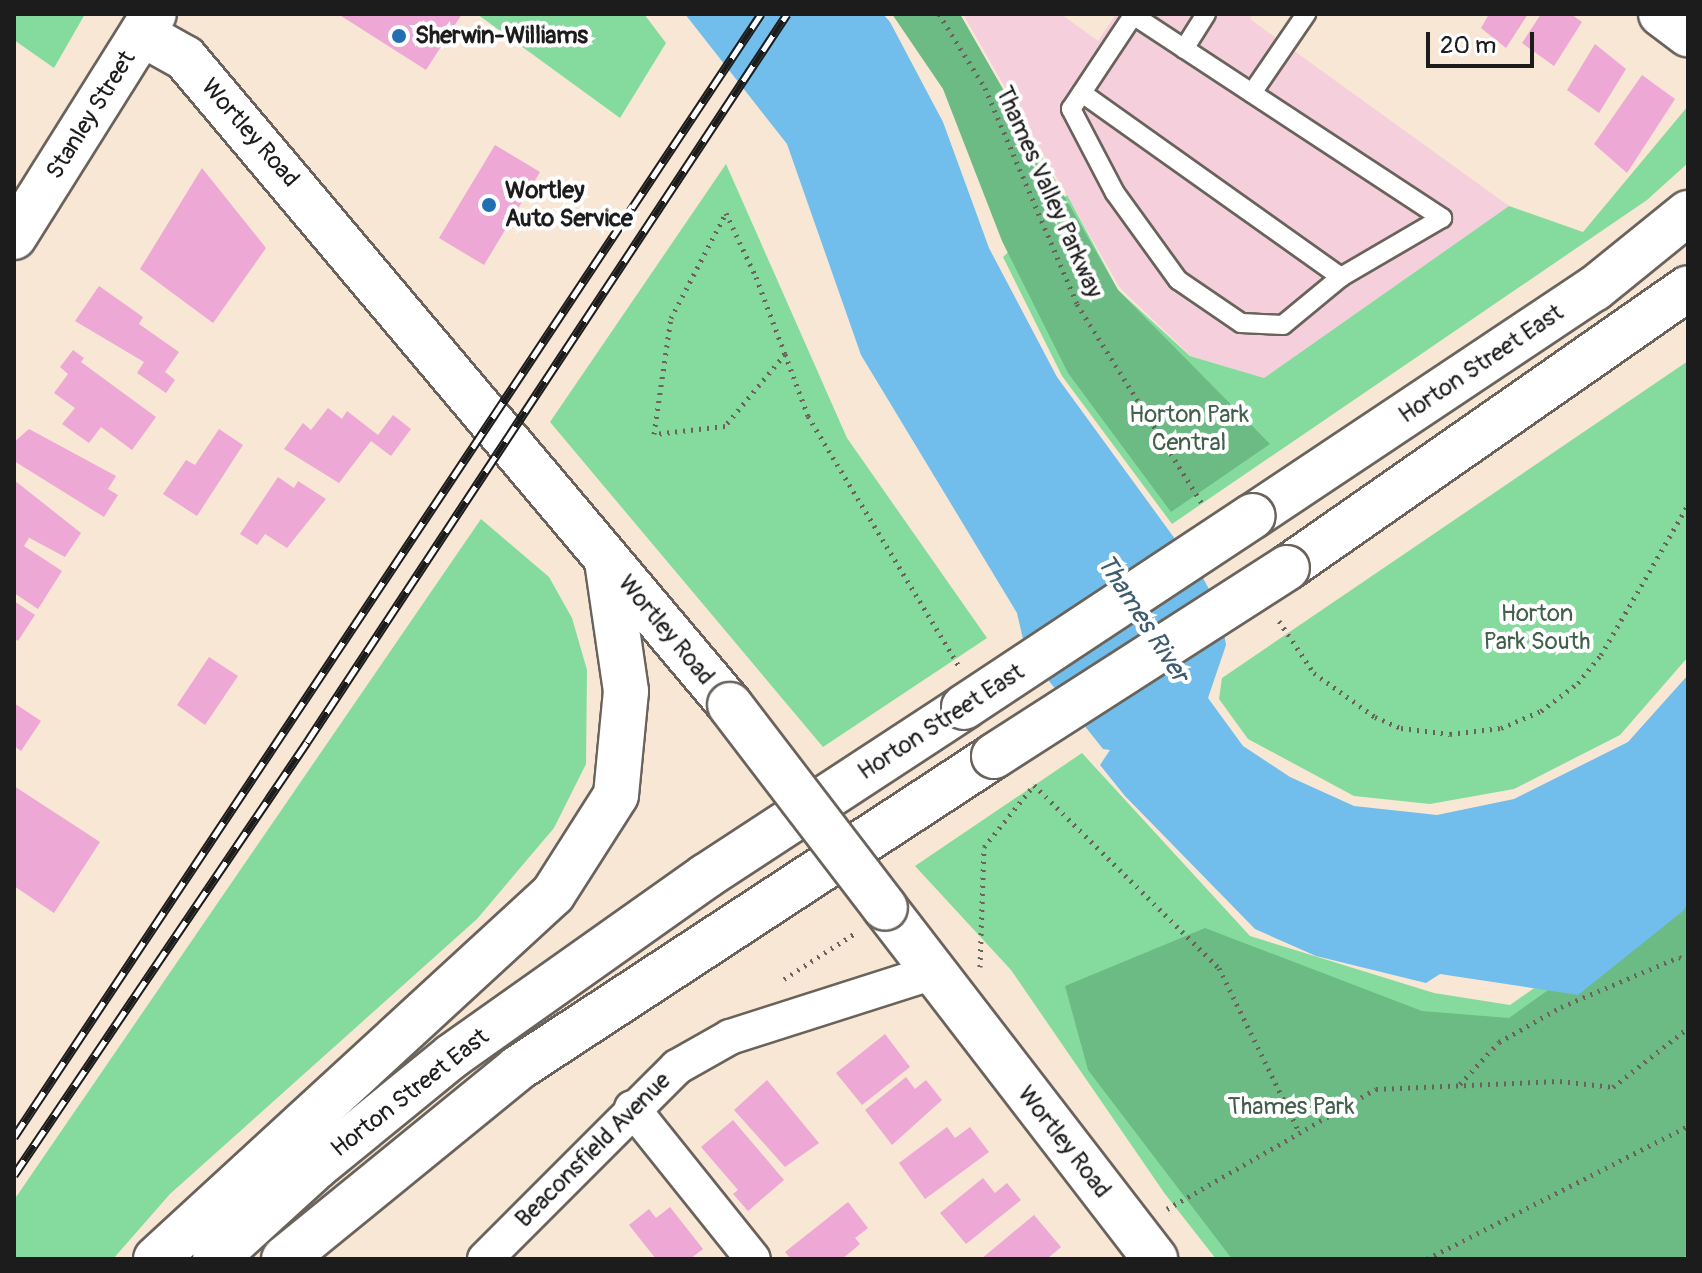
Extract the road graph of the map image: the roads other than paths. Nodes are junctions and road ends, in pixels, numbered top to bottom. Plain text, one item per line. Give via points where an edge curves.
1 (1133, 14) edge
2 (1206, 14) edge
3 (1306, 14) edge
4 (1661, 14) edge
5 (148, 24) edge
6 (1688, 34) edge
7 (1184, 49) junction
8 (1082, 93) junction
9 (1252, 93) junction
10 (1688, 213) edge
11 (14, 237) edge
12 (1341, 277) junction
13 (1688, 288) edge
14 (607, 560) junction
15 (934, 972) junction
16 (632, 1108) junction
17 (156, 1259) edge
18 (215, 1259) edge
19 (284, 1259) edge
20 (485, 1259) edge
21 (753, 1259) edge
22 (1155, 1259) edge

1 - 7 lane
1 - 8 lane
2 - 7 lane
3 - 9 lane
4 - 6 main road
5 - 11 main road, Stanley Street
5 - 14 main road, Wortley Road via 185,58
7 - 9 lane
8 - 12 lane
8 - 12 lane via 1071,109 1085,137 1115,193 1178,280 1241,323 1283,325
9 - 12 lane via 1442,218
10 - 18 main road, Horton Street East, bridge via 1594,289 1253,516 963,689 452,1056 316,1167
13 - 19 main road, Horton Street East, bridge via 1600,355 1010,764 518,1068
14 - 15 main road, Wortley Road, bridge via 730,705
14 - 17 main road via 626,691 616,795 553,894
15 - 16 street, Beaconsfield Avenue via 730,1037 677,1067
15 - 22 main road, Wortley Road
16 - 20 street, Beaconsfield Avenue
16 - 21 street

